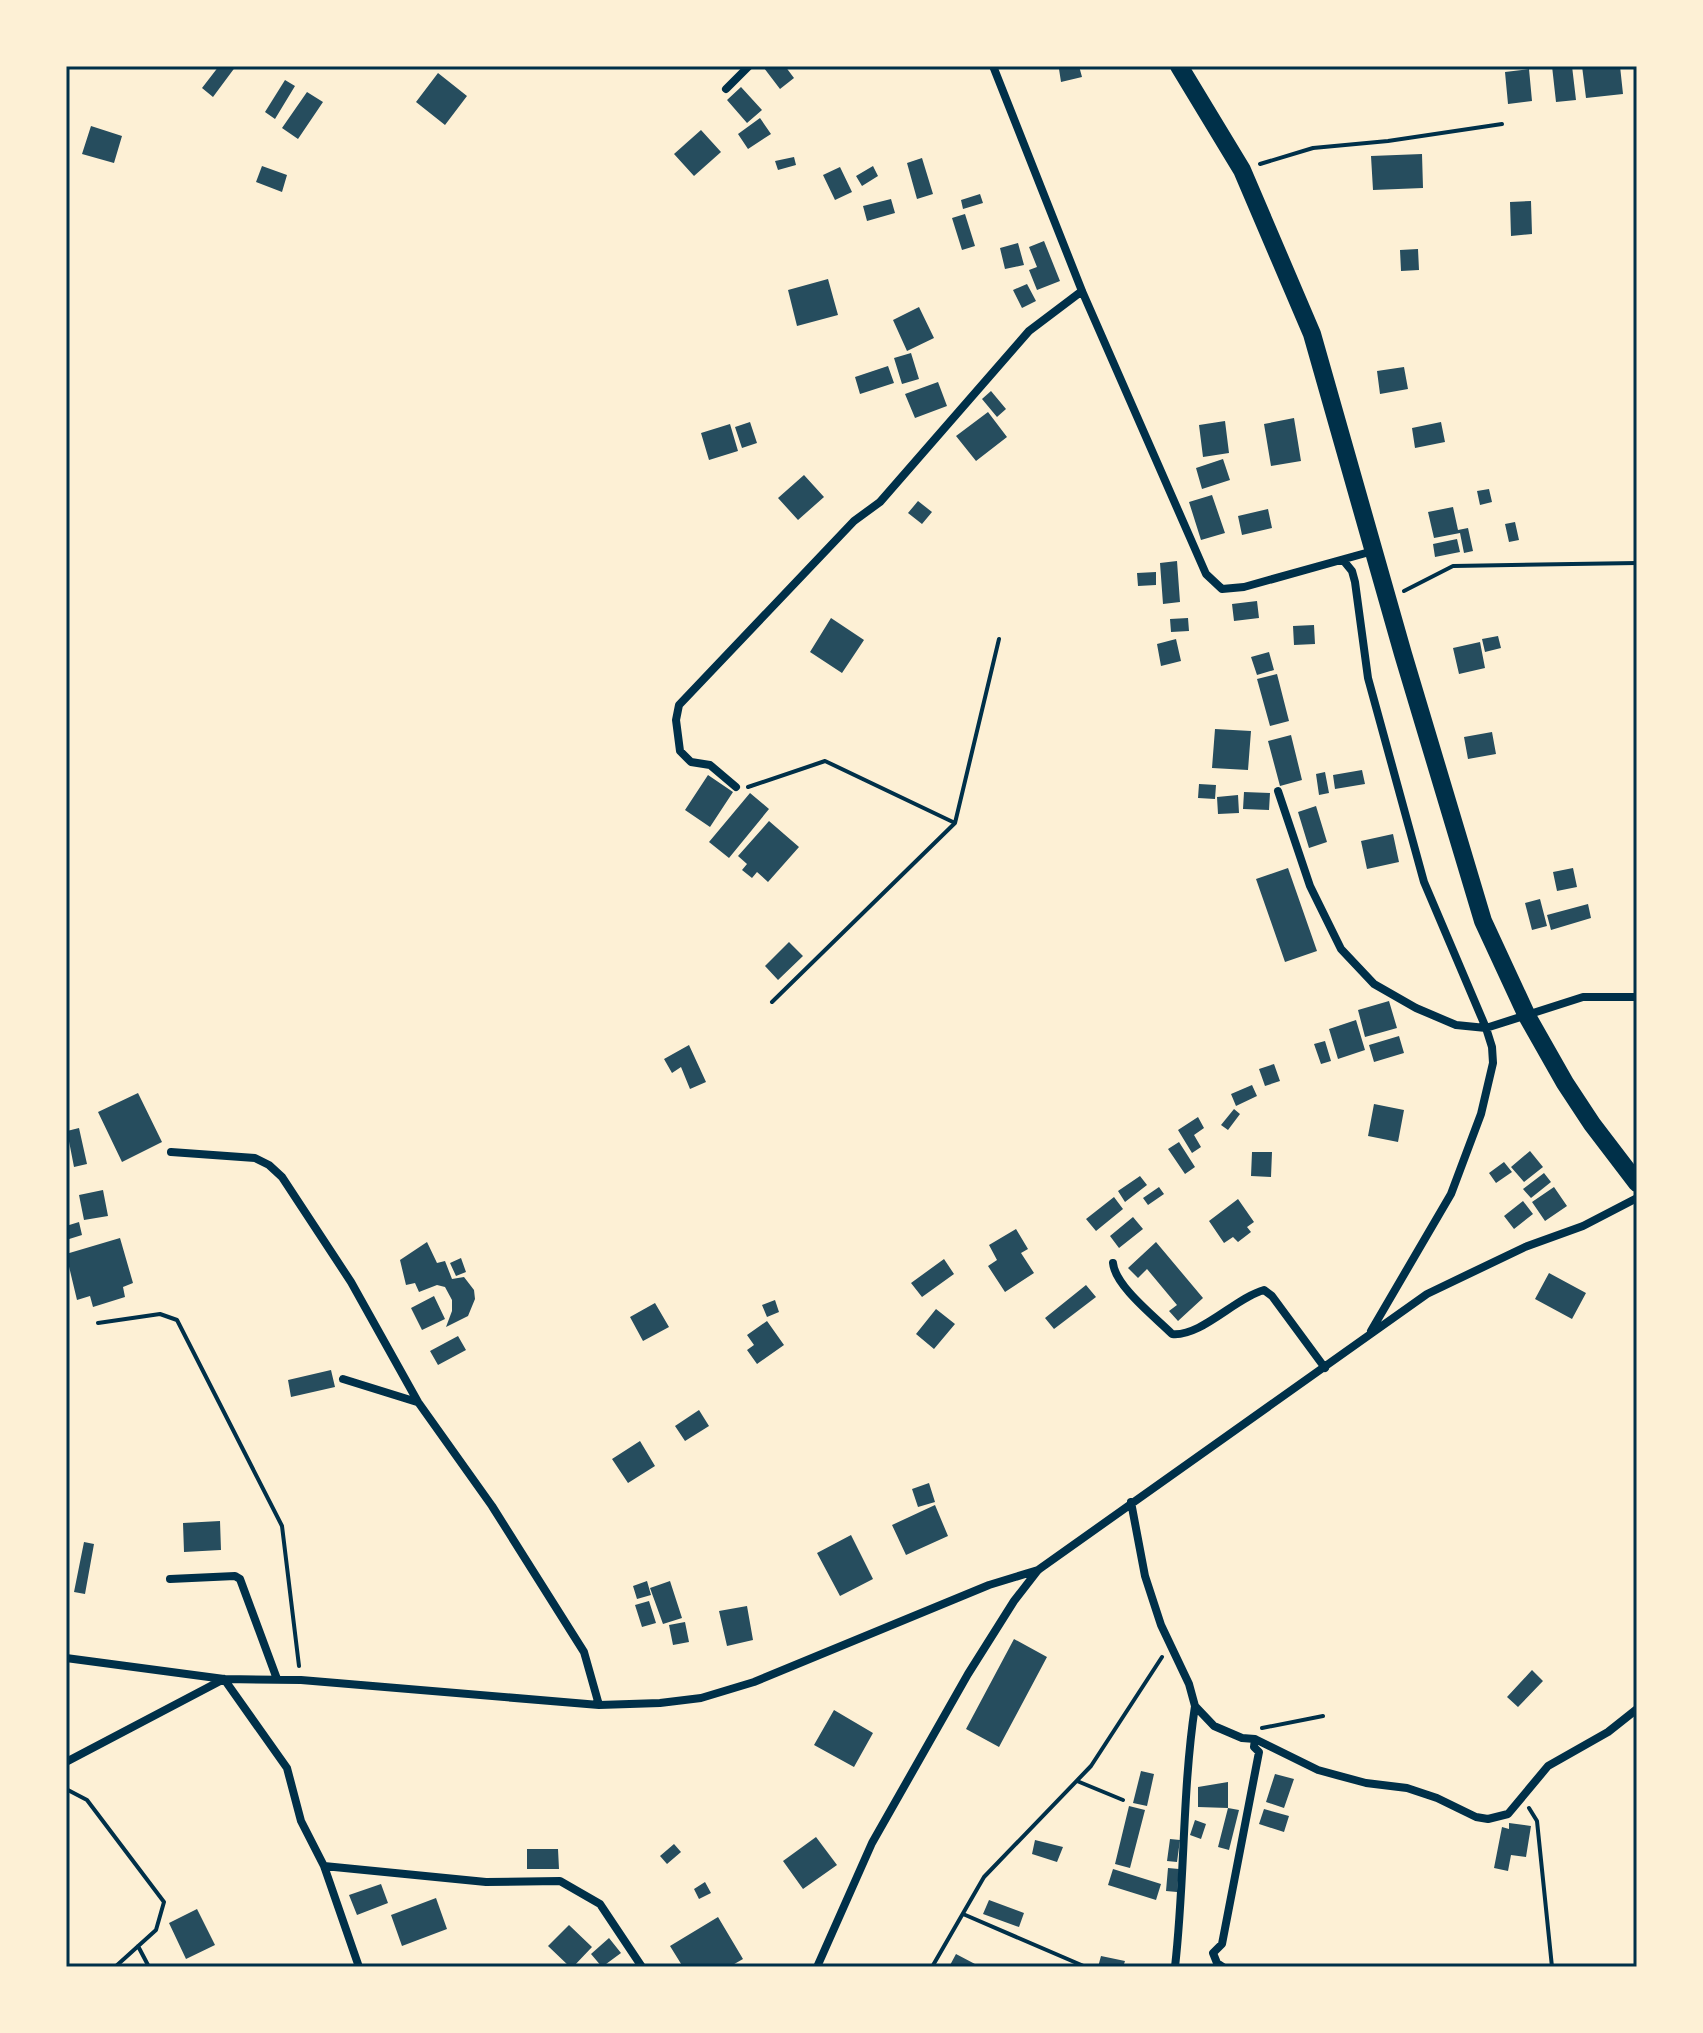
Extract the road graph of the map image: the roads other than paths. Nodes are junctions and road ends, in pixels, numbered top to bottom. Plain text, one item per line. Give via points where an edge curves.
1 (749, 66) edge
2 (993, 66) edge
3 (1179, 66) edge
4 (726, 89) dead end
5 (1082, 291) junction
6 (1373, 551) junction
7 (1343, 560) junction
8 (736, 787) road end
9 (1278, 791) dead end
10 (1637, 997) edge
11 (1527, 1016) junction
12 (1486, 1028) junction
13 (171, 1152) dead end
14 (1637, 1183) edge
15 (1637, 1198) edge
16 (1113, 1263) dead end
17 (1368, 1335) junction
18 (1325, 1368) junction
19 (343, 1379) dead end
20 (418, 1402) junction
21 (1131, 1502) junction
22 (1038, 1570) junction
23 (170, 1579) dead end
24 (66, 1658) edge
25 (224, 1679) junction
26 (277, 1679) junction
27 (599, 1705) junction
28 (1195, 1706) junction
29 (1637, 1709) edge
30 (1255, 1739) junction
31 (66, 1762) edge
32 (324, 1866) junction
33 (359, 1967) edge
34 (642, 1967) edge
35 (817, 1967) edge
36 (1175, 1967) edge
37 (1223, 1967) edge

1 - 4 street
2 - 5 street
3 - 6 main road via 1242,170 1312,334
5 - 7 street via 1213,584 1222,589 1244,587
5 - 8 street via 1029,331 880,502 854,521 679,705 680,751 691,762 710,765
6 - 7 street
6 - 11 main road via 1483,921
7 - 12 street via 1355,582 1368,678 1424,882
9 - 12 street via 1310,886 1341,949 1374,984 1416,1008 1456,1025
10 - 11 street via 1583,997
11 - 12 street
11 - 14 main road via 1572,1093
12 - 17 street via 1493,1063 1481,1114 1451,1194
13 - 20 street via 255,1158 282,1177 351,1282
15 - 17 street via 1427,1294
16 - 18 street via 1121,1282 1172,1334 1201,1326 1264,1290
17 - 18 street
18 - 21 street
19 - 20 street
20 - 27 street via 492,1506 584,1652
21 - 22 street
21 - 28 street via 1145,1576
22 - 27 street via 989,1585 754,1682 701,1698
22 - 35 street via 968,1674 872,1843
23 - 26 street via 240,1579
24 - 25 street
25 - 26 street
25 - 31 street
25 - 32 street via 287,1768 301,1821
26 - 27 street
28 - 30 street via 1207,1721
28 - 36 street
29 - 30 street via 1548,1766 1508,1814 1488,1819 1407,1788 1318,1770
30 - 37 street via 1259,1752 1225,1929 1222,1944 1213,1953
32 - 33 street
32 - 34 street via 486,1882 560,1881 600,1904

